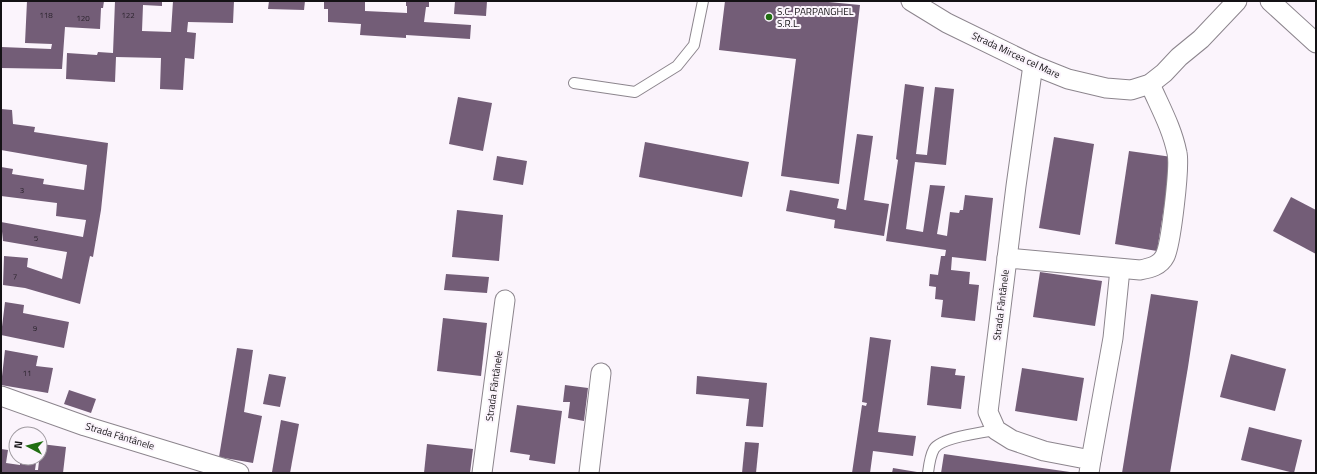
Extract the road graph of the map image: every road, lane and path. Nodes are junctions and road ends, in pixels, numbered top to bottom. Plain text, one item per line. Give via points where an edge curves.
1 (703, 1) edge
2 (911, 1) edge
3 (1237, 1) edge
4 (1270, 1) edge
5 (1316, 43) edge
6 (1034, 65) junction
7 (574, 83) dead end
8 (1150, 84) junction
9 (1007, 258) junction
10 (1120, 269) junction
11 (505, 300) dead end
12 (601, 373) dead end
13 (1, 396) edge
14 (996, 430) junction
15 (1090, 466) edge
16 (239, 473) edge
17 (482, 473) edge
18 (589, 473) edge
19 (928, 473) edge

1 - 7 lane via 694,45 676,66 635,92
2 - 6 street, Strada Mircea cel Mare via 946,23
3 - 8 street, Strada Mircea cel Mare via 1201,39
4 - 5 street
6 - 8 street, Strada Mircea cel Mare via 1068,79 1106,88 1131,90
6 - 9 street, Strada Fântânele
8 - 10 street via 1171,129 1178,154 1169,242 1165,256 1154,267 1140,270
9 - 10 street
9 - 14 street, Strada Fântânele via 988,412
10 - 15 street via 1113,338
11 - 17 street, Strada Fântânele
12 - 18 street
13 - 16 street, Strada Fântânele via 85,426
14 - 15 street via 1012,440
14 - 19 lane via 954,438 934,447

